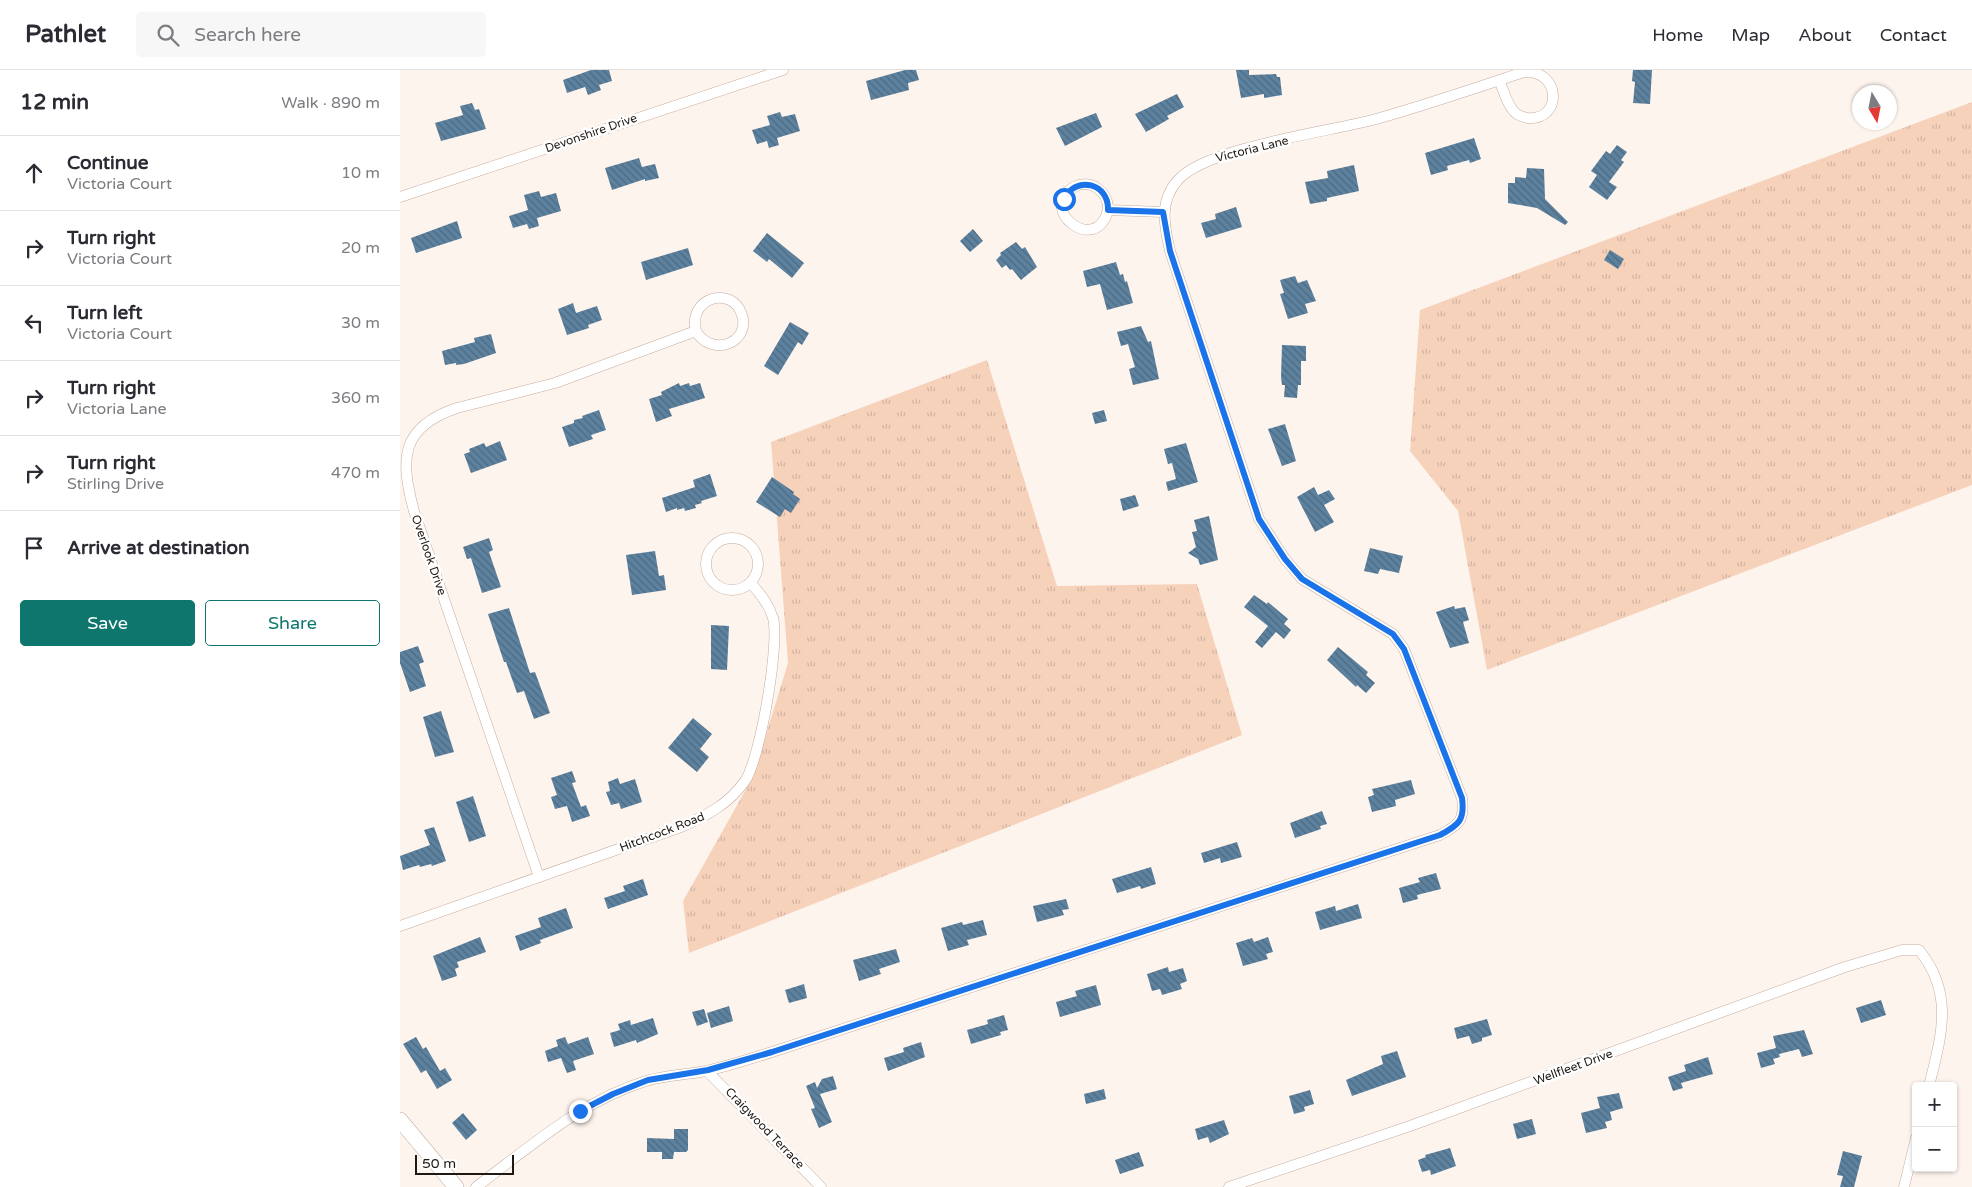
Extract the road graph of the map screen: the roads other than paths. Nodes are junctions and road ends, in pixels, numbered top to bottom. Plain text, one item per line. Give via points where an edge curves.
1 (783, 70) edge
2 (1499, 80) junction
3 (400, 197) edge
4 (1108, 210) junction
5 (1163, 212) junction
6 (696, 331) junction
7 (751, 582) junction
8 (539, 876) junction
9 (400, 926) edge
10 (708, 1070) junction
11 (1930, 1082) edge
12 (400, 1120) edge
13 (1912, 1154) edge
14 (456, 1187) edge
15 (476, 1187) edge
16 (821, 1187) edge
17 (1229, 1187) edge
18 (1904, 1187) edge

1 - 3 street, Devonshire Drive
2 - 2 street, Victoria Lane via 1512,108 1524,117 1538,117 1552,102 1552,85 1540,73 1529,71
2 - 5 street, Victoria Lane via 1375,119 1235,151 1210,160 1192,168 1179,179 1171,189
4 - 4 street via 1097,227 1082,230 1069,222 1063,204 1066,194 1086,184 1103,192
4 - 5 street
5 - 10 street, Victoria Lane via 1170,251 1259,519 1302,579 1393,634 1404,649 1462,798 1464,812 1458,824 1430,838
6 - 6 street via 697,311 708,300 728,299 742,314 742,329 728,344 712,345 702,340
6 - 8 street, Overlook Drive via 555,383 444,413 422,426 412,436 406,450 406,480 414,511
7 - 7 street via 736,590 716,584 706,564 715,544 737,538 752,546 758,562 757,573
7 - 8 street, Hitchcock Road via 770,610 775,641 760,742 746,780 733,796 700,819
8 - 9 street, Hitchcock Road
10 - 15 street via 648,1080 613,1094 566,1120
10 - 16 street, Craigwood Terrace
11 - 17 street, Wellfleet Drive via 1942,1032 1943,1009 1933,966 1917,950 1902,950 1845,967 1410,1126
12 - 14 main road
13 - 18 street

